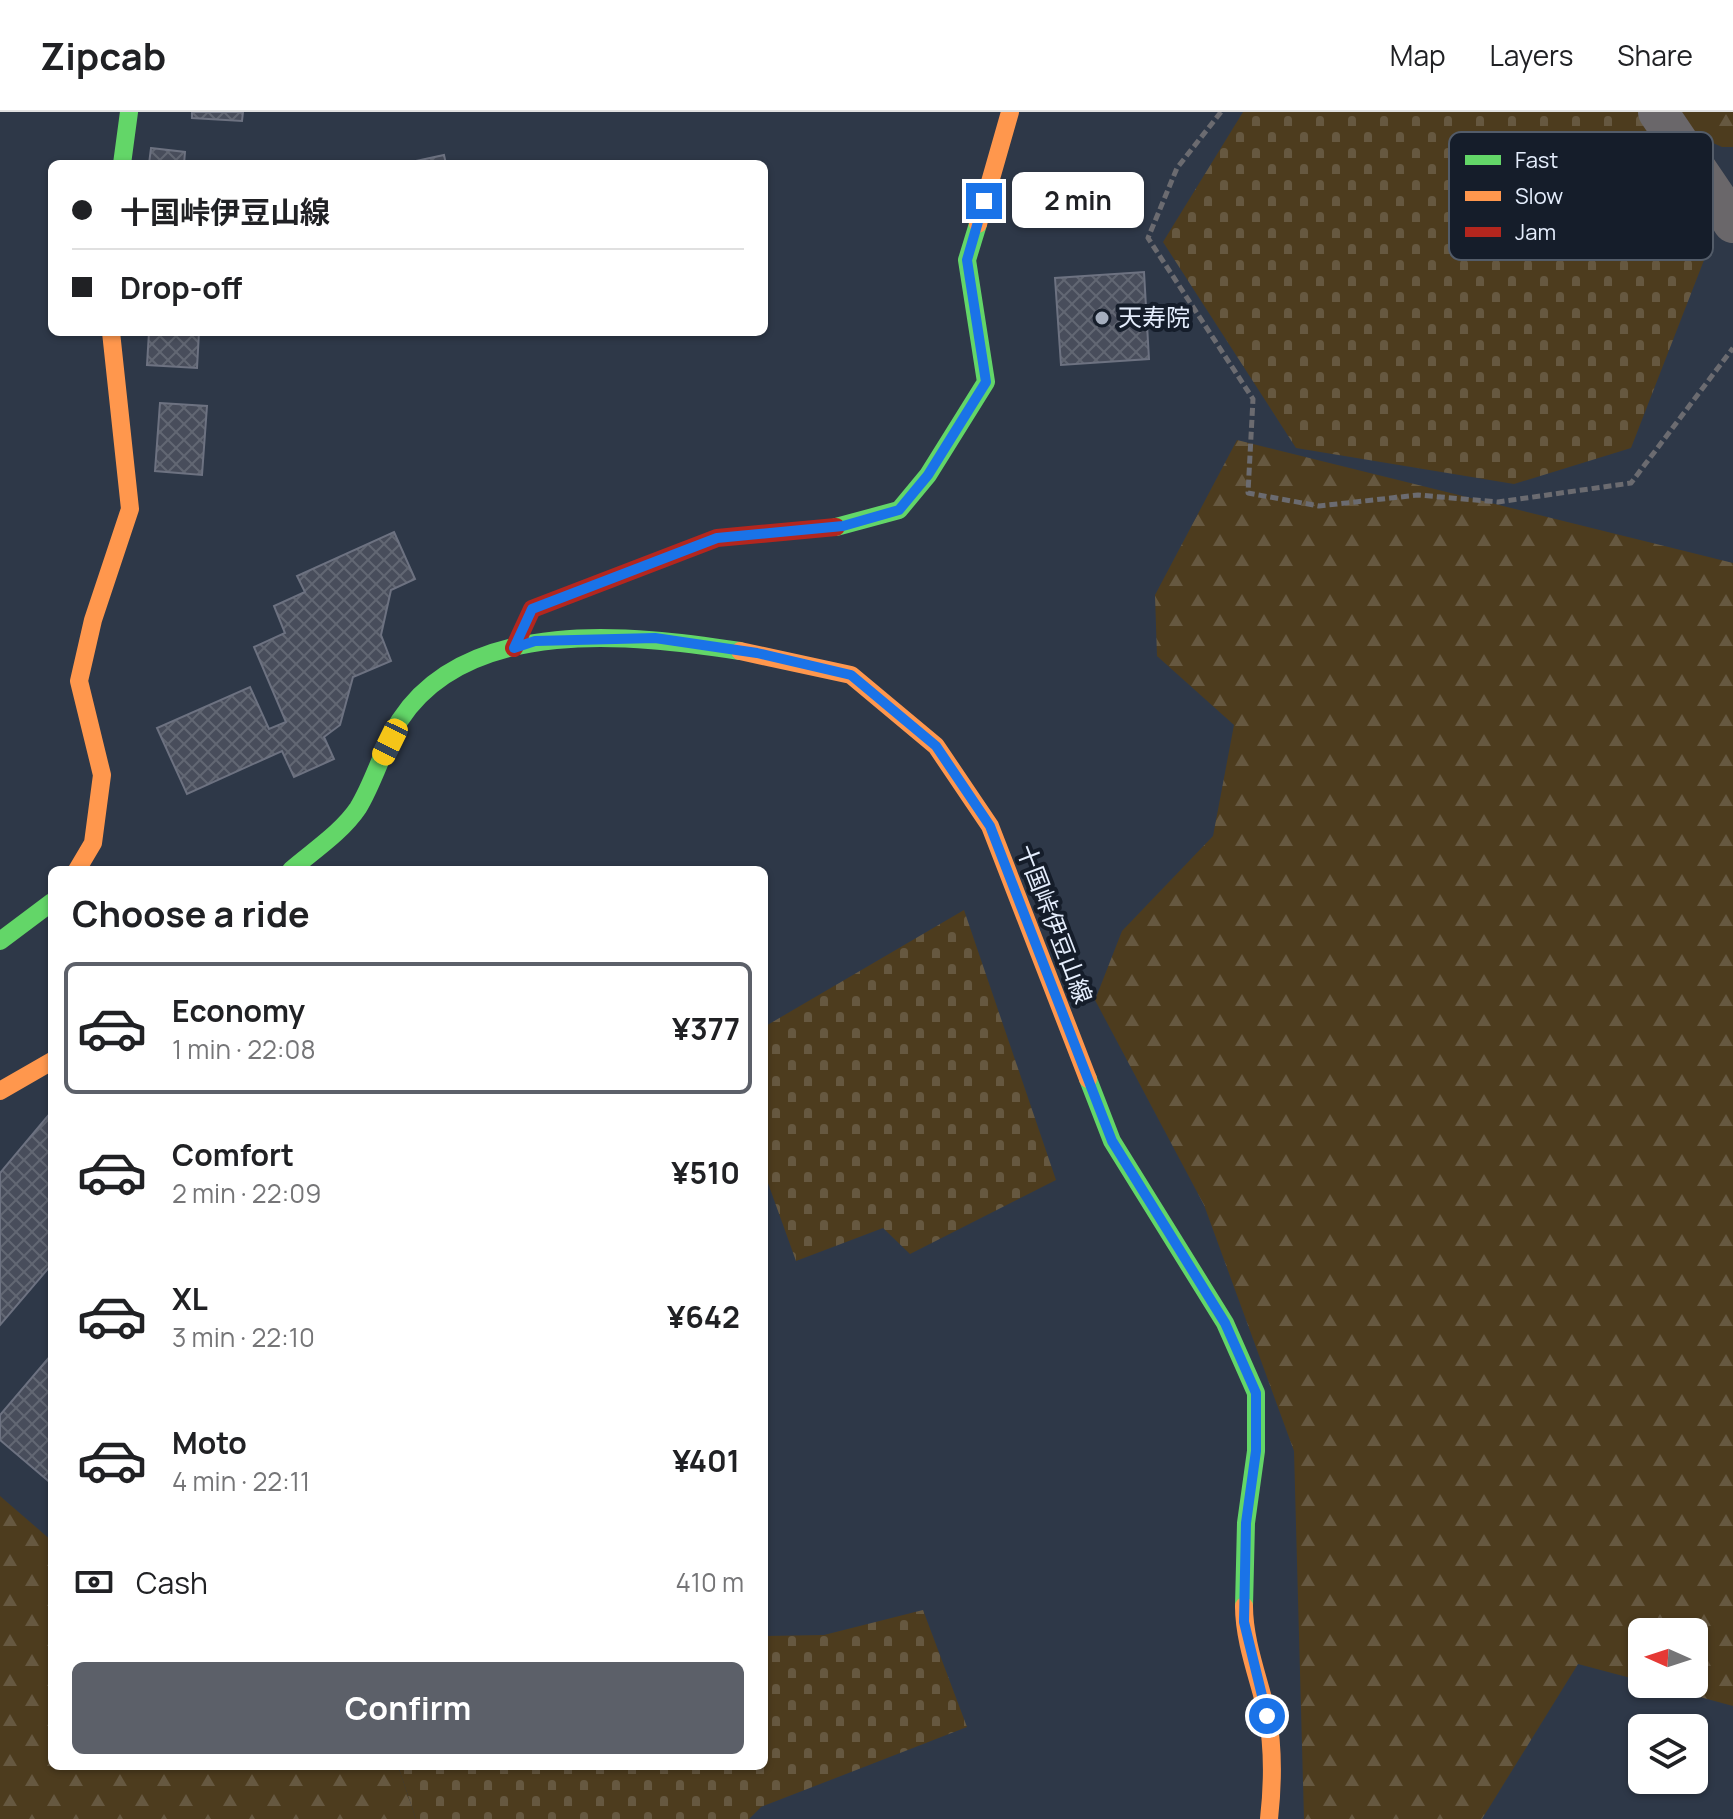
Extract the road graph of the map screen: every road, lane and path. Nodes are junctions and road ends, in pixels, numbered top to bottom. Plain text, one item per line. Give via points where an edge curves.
1 (129, 112) edge
2 (1010, 112) edge
3 (1221, 112) edge
4 (1658, 112) edge
5 (1672, 132) edge
6 (123, 160) edge
7 (1713, 193) edge
8 (1733, 223) edge
9 (111, 336) edge
10 (1733, 348) edge
11 (514, 648) junction
12 (79, 866) edge
13 (296, 866) edge
14 (48, 905) edge
15 (0, 941) edge
16 (48, 1063) edge
17 (0, 1091) edge
18 (1269, 1819) edge

1 - 6 main road
2 - 11 main road via 967,260 986,382 928,475 899,510 843,526 717,538 532,609
3 - 10 path via 1177,168 1148,238 1253,399 1248,493 1319,506 1418,495 1498,502 1631,483
4 - 5 street
7 - 8 street
9 - 12 main road via 130,509 79,681 102,775 93,843
11 - 13 main road, 十国峠伊豆山線 via 433,680 400,720 357,809
11 - 18 main road, 十国峠伊豆山線 via 535,641 655,638 757,653 851,675 936,746 990,826 1112,1141 1225,1323 1256,1393 1244,1622 1274,1769
14 - 15 main road
16 - 17 main road

